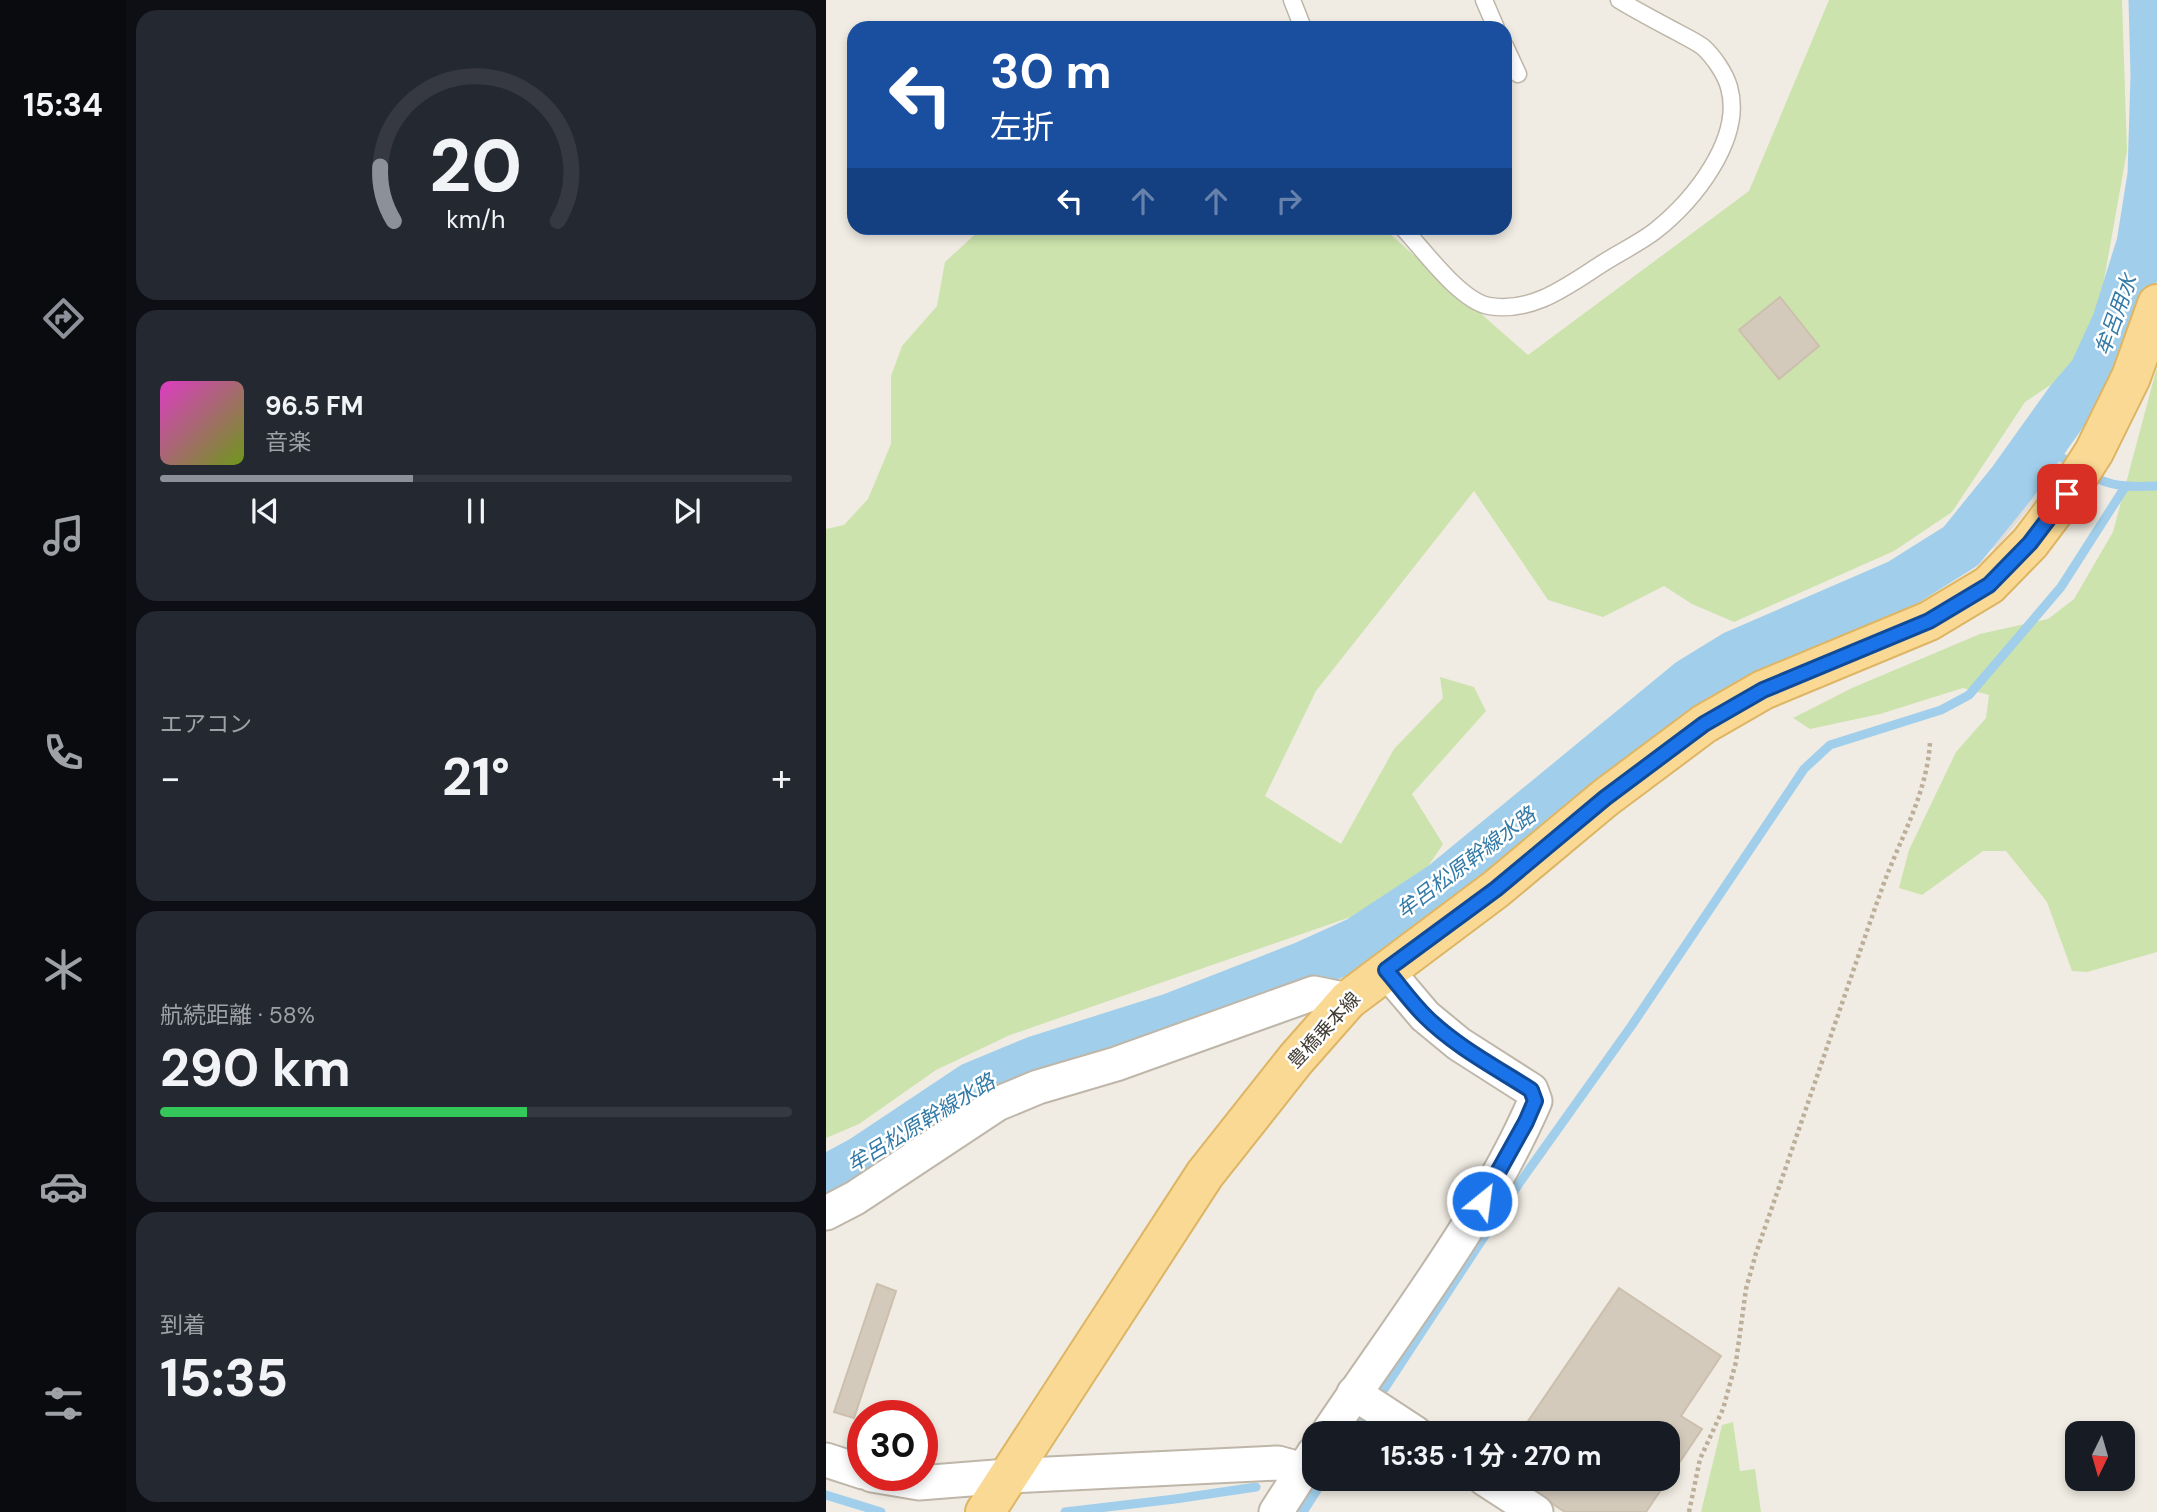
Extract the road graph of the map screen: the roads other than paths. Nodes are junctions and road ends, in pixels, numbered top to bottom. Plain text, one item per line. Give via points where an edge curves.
1 (1292, 0) edge
2 (1483, 0) edge
3 (1619, 0) edge
4 (1300, 21) edge
5 (1493, 21) edge
6 (1512, 61) edge
7 (1518, 74) dead end
8 (1410, 235) edge
9 (2157, 304) edge
10 (1386, 970) junction
11 (1348, 1000) junction
12 (826, 1213) edge
13 (1357, 1396) junction
14 (1337, 1421) edge
15 (1396, 1421) edge
16 (826, 1460) edge
17 (1302, 1462) edge
18 (847, 1467) edge
19 (1302, 1473) edge
20 (1008, 1476) junction
21 (938, 1482) edge
22 (1504, 1491) edge
23 (985, 1512) edge
24 (1276, 1512) edge
25 (1536, 1512) edge

1 - 4 lane
2 - 5 lane
3 - 8 lane via 1702,47 1729,86 1730,126 1723,148 1699,187 1655,230 1551,296 1520,307 1486,306 1474,300
6 - 7 lane
9 - 10 main road, 豊橋乗本線 via 2131,377 2094,452 2030,543 1989,585 1929,621 1763,690 1704,724
10 - 11 main road, 豊橋乗本線
10 - 13 street via 1425,1016 1531,1090 1535,1101 1471,1221
11 - 12 street via 1314,993 1018,1095
11 - 20 main road, 豊橋乗本線 via 1205,1174
13 - 14 street
13 - 15 street
16 - 18 street
17 - 20 street
19 - 24 street
20 - 21 street
20 - 23 main road, 豊橋乗本線
22 - 25 street

